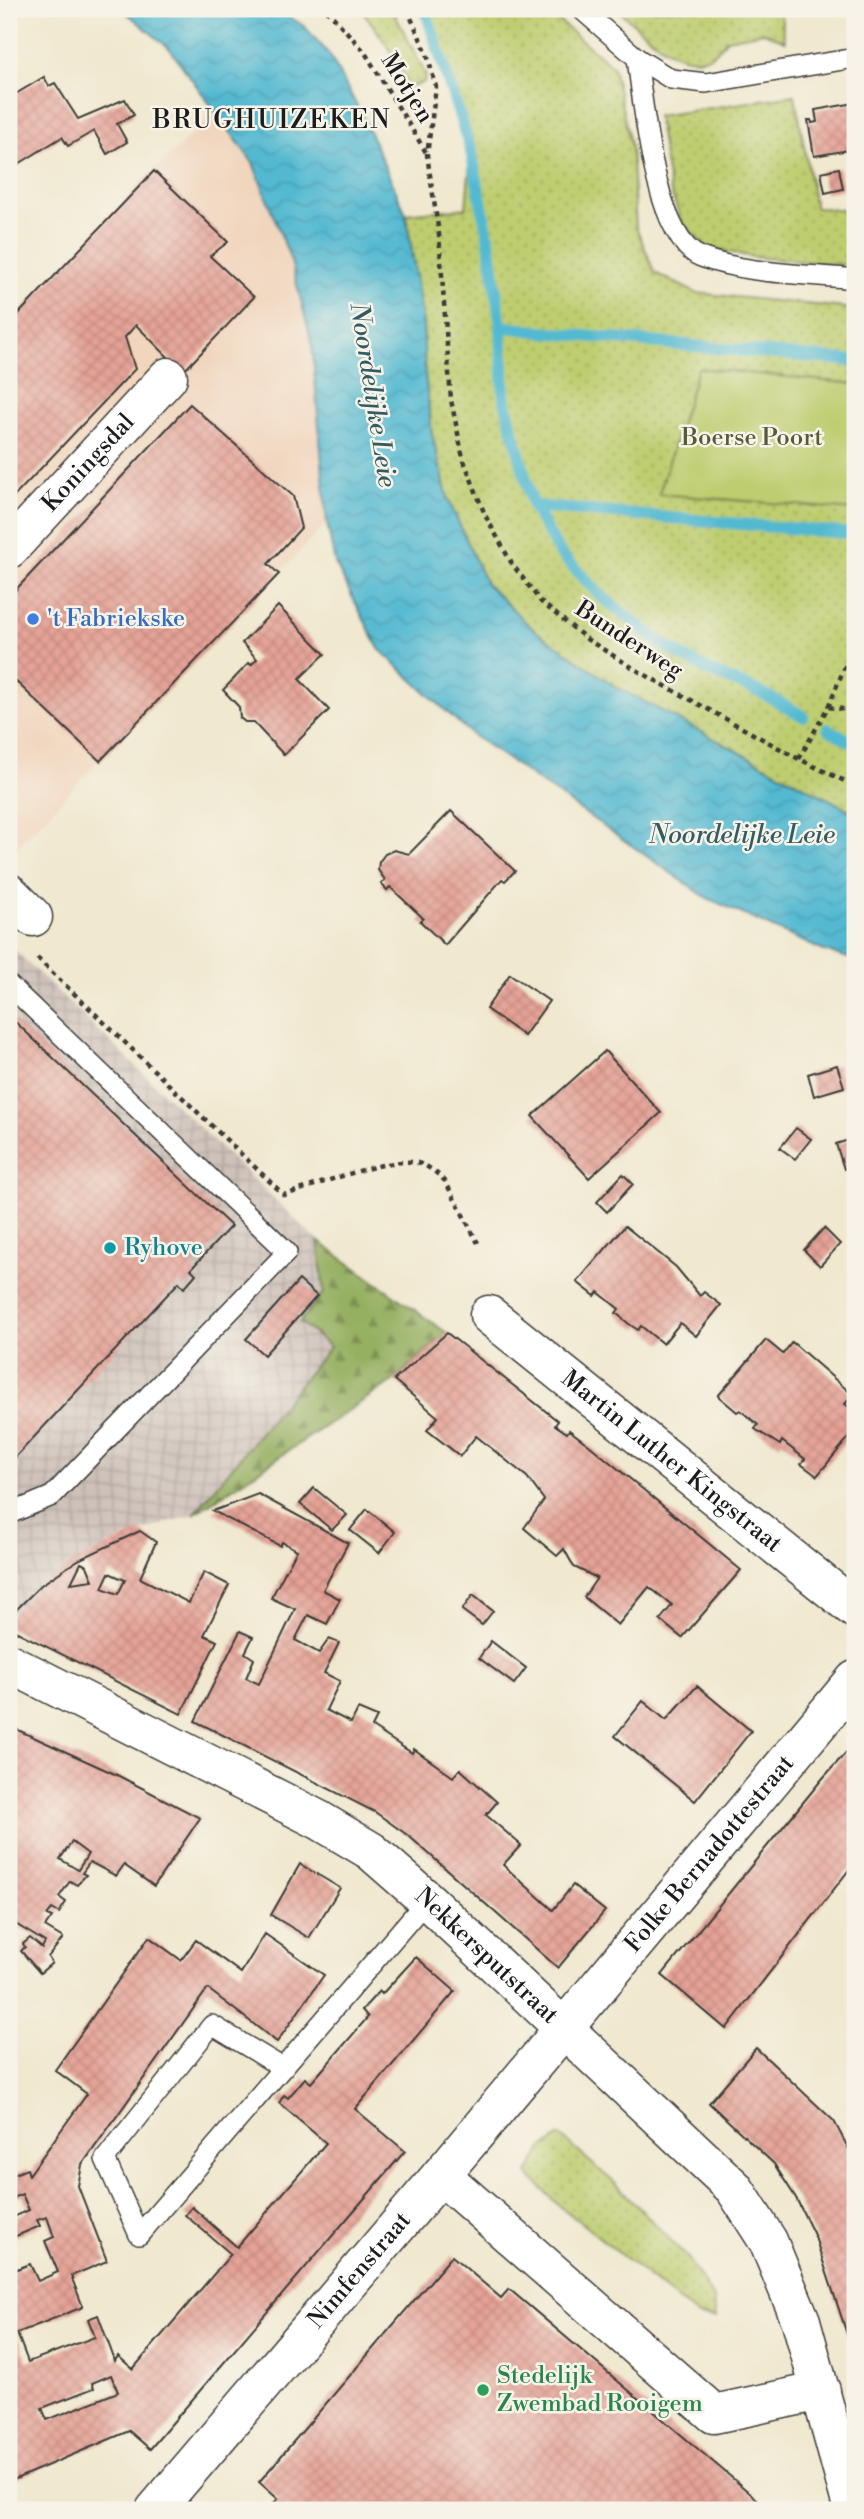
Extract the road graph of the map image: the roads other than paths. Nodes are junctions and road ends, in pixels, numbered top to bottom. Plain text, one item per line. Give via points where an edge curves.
1 (581, 9) edge
2 (637, 58) junction
3 (855, 58) edge
4 (855, 279) edge
5 (168, 377) dead end
6 (9, 549) edge
7 (9, 985) edge
8 (489, 1315) dead end
9 (9, 1514) edge
10 (855, 1609) edge
11 (9, 1663) edge
12 (855, 1680) edge
13 (427, 1900) junction
14 (564, 2029) junction
15 (283, 2068) junction
16 (441, 2175) junction
17 (821, 2390) junction
18 (155, 2510) edge
19 (853, 2510) edge

1 - 2 lane
2 - 3 lane via 671,79 706,83
2 - 4 lane via 659,192 675,232 698,256 742,267
5 - 6 street, Koningsdal
7 - 9 lane via 287,1252 52,1496
8 - 10 street, Martin Luther Kingstraat
11 - 13 street, Nekkersputstraat via 319,1821 371,1851
12 - 14 street, Folke Bernadottestraat
13 - 14 street, Nekkersputstraat
13 - 15 lane
14 - 16 street, Nimfenstraat
14 - 17 street, Nekkersputstraat via 734,2188 768,2241 801,2321
15 - 15 lane via 148,2225 139,2235 105,2159 212,2025
16 - 17 street via 714,2414
16 - 18 street, Nimfenstraat
17 - 19 street, Nekkersputstraat

